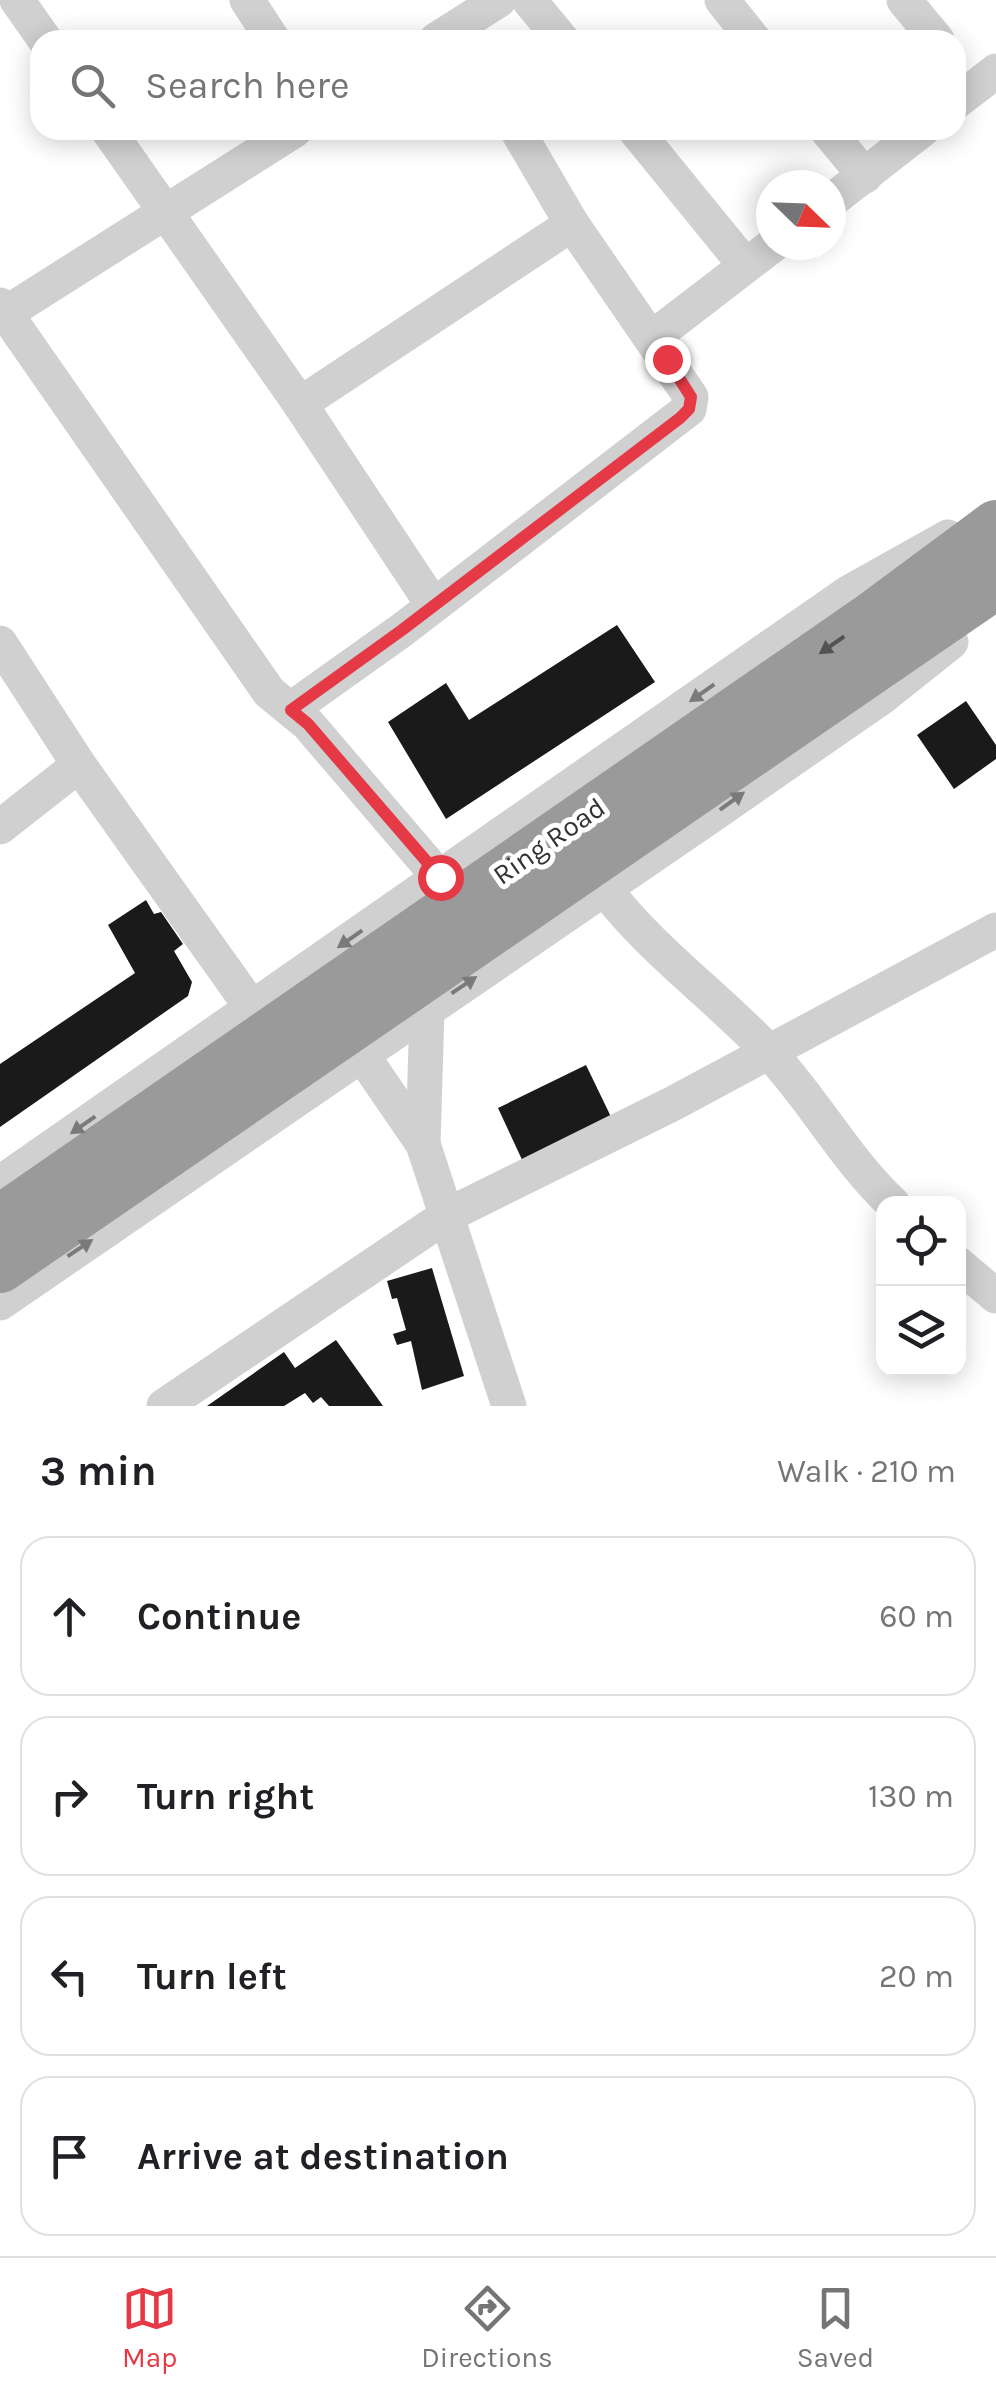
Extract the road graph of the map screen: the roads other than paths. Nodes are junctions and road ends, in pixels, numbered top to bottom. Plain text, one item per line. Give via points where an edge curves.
1 (16, 0) edge
2 (246, 0) edge
3 (499, 0) edge
4 (529, 0) edge
5 (722, 0) edge
6 (904, 0) edge
7 (38, 30) edge
8 (266, 30) edge
9 (460, 30) edge
10 (554, 30) edge
11 (746, 30) edge
12 (930, 30) edge
13 (115, 140) edge
14 (279, 140) edge
15 (523, 140) edge
16 (645, 140) edge
17 (835, 140) edge
18 (909, 140) edge
19 (864, 176) junction
20 (846, 190) edge
21 (166, 212) junction
22 (572, 224) junction
23 (756, 252) edge
24 (756, 257) edge
25 (2, 312) edge
26 (652, 338) junction
27 (300, 404) junction
28 (996, 523) edge
29 (996, 583) edge
30 (433, 605) junction
31 (996, 606) edge
32 (0, 643) edge
33 (291, 710) junction
34 (78, 765) junction
35 (0, 827) edge
36 (440, 877) junction
37 (605, 889) junction
38 (996, 930) edge
39 (252, 1008) junction
40 (427, 1010) junction
41 (768, 1051) junction
42 (362, 1055) junction
43 (423, 1144) junction
44 (0, 1182) edge
45 (885, 1196) edge
46 (446, 1216) junction
47 (0, 1221) edge
48 (0, 1267) edge
49 (966, 1271) edge
50 (996, 1296) edge
51 (0, 1303) edge
52 (164, 1406) edge
53 (509, 1406) edge

1 - 7 street
2 - 8 street
3 - 9 street
4 - 10 street
5 - 11 street
6 - 12 street
13 - 21 street
14 - 21 street
15 - 22 street
16 - 23 street
17 - 19 street
18 - 19 street
19 - 20 street
21 - 25 street
21 - 27 street
22 - 26 street
22 - 27 street
24 - 26 street
25 - 33 street via 269,692
26 - 30 street via 691,397 689,409
27 - 30 street
28 -> 36 street via 940,540 848,593
28 -> 47 highway, Ring Road via 872,618
29 - 48 highway, Ring Road
30 - 33 street
37 -> 31 street via 882,697
32 - 34 street
33 - 36 street
34 - 35 street
34 - 39 street
36 -> 39 street
40 -> 37 street
37 - 41 street
38 - 41 street
39 -> 44 street
40 - 42 street
40 - 43 street
41 - 45 street
41 - 46 street
42 - 43 street
51 -> 42 street
43 - 46 street
46 - 52 street
46 - 53 street
49 - 50 street

